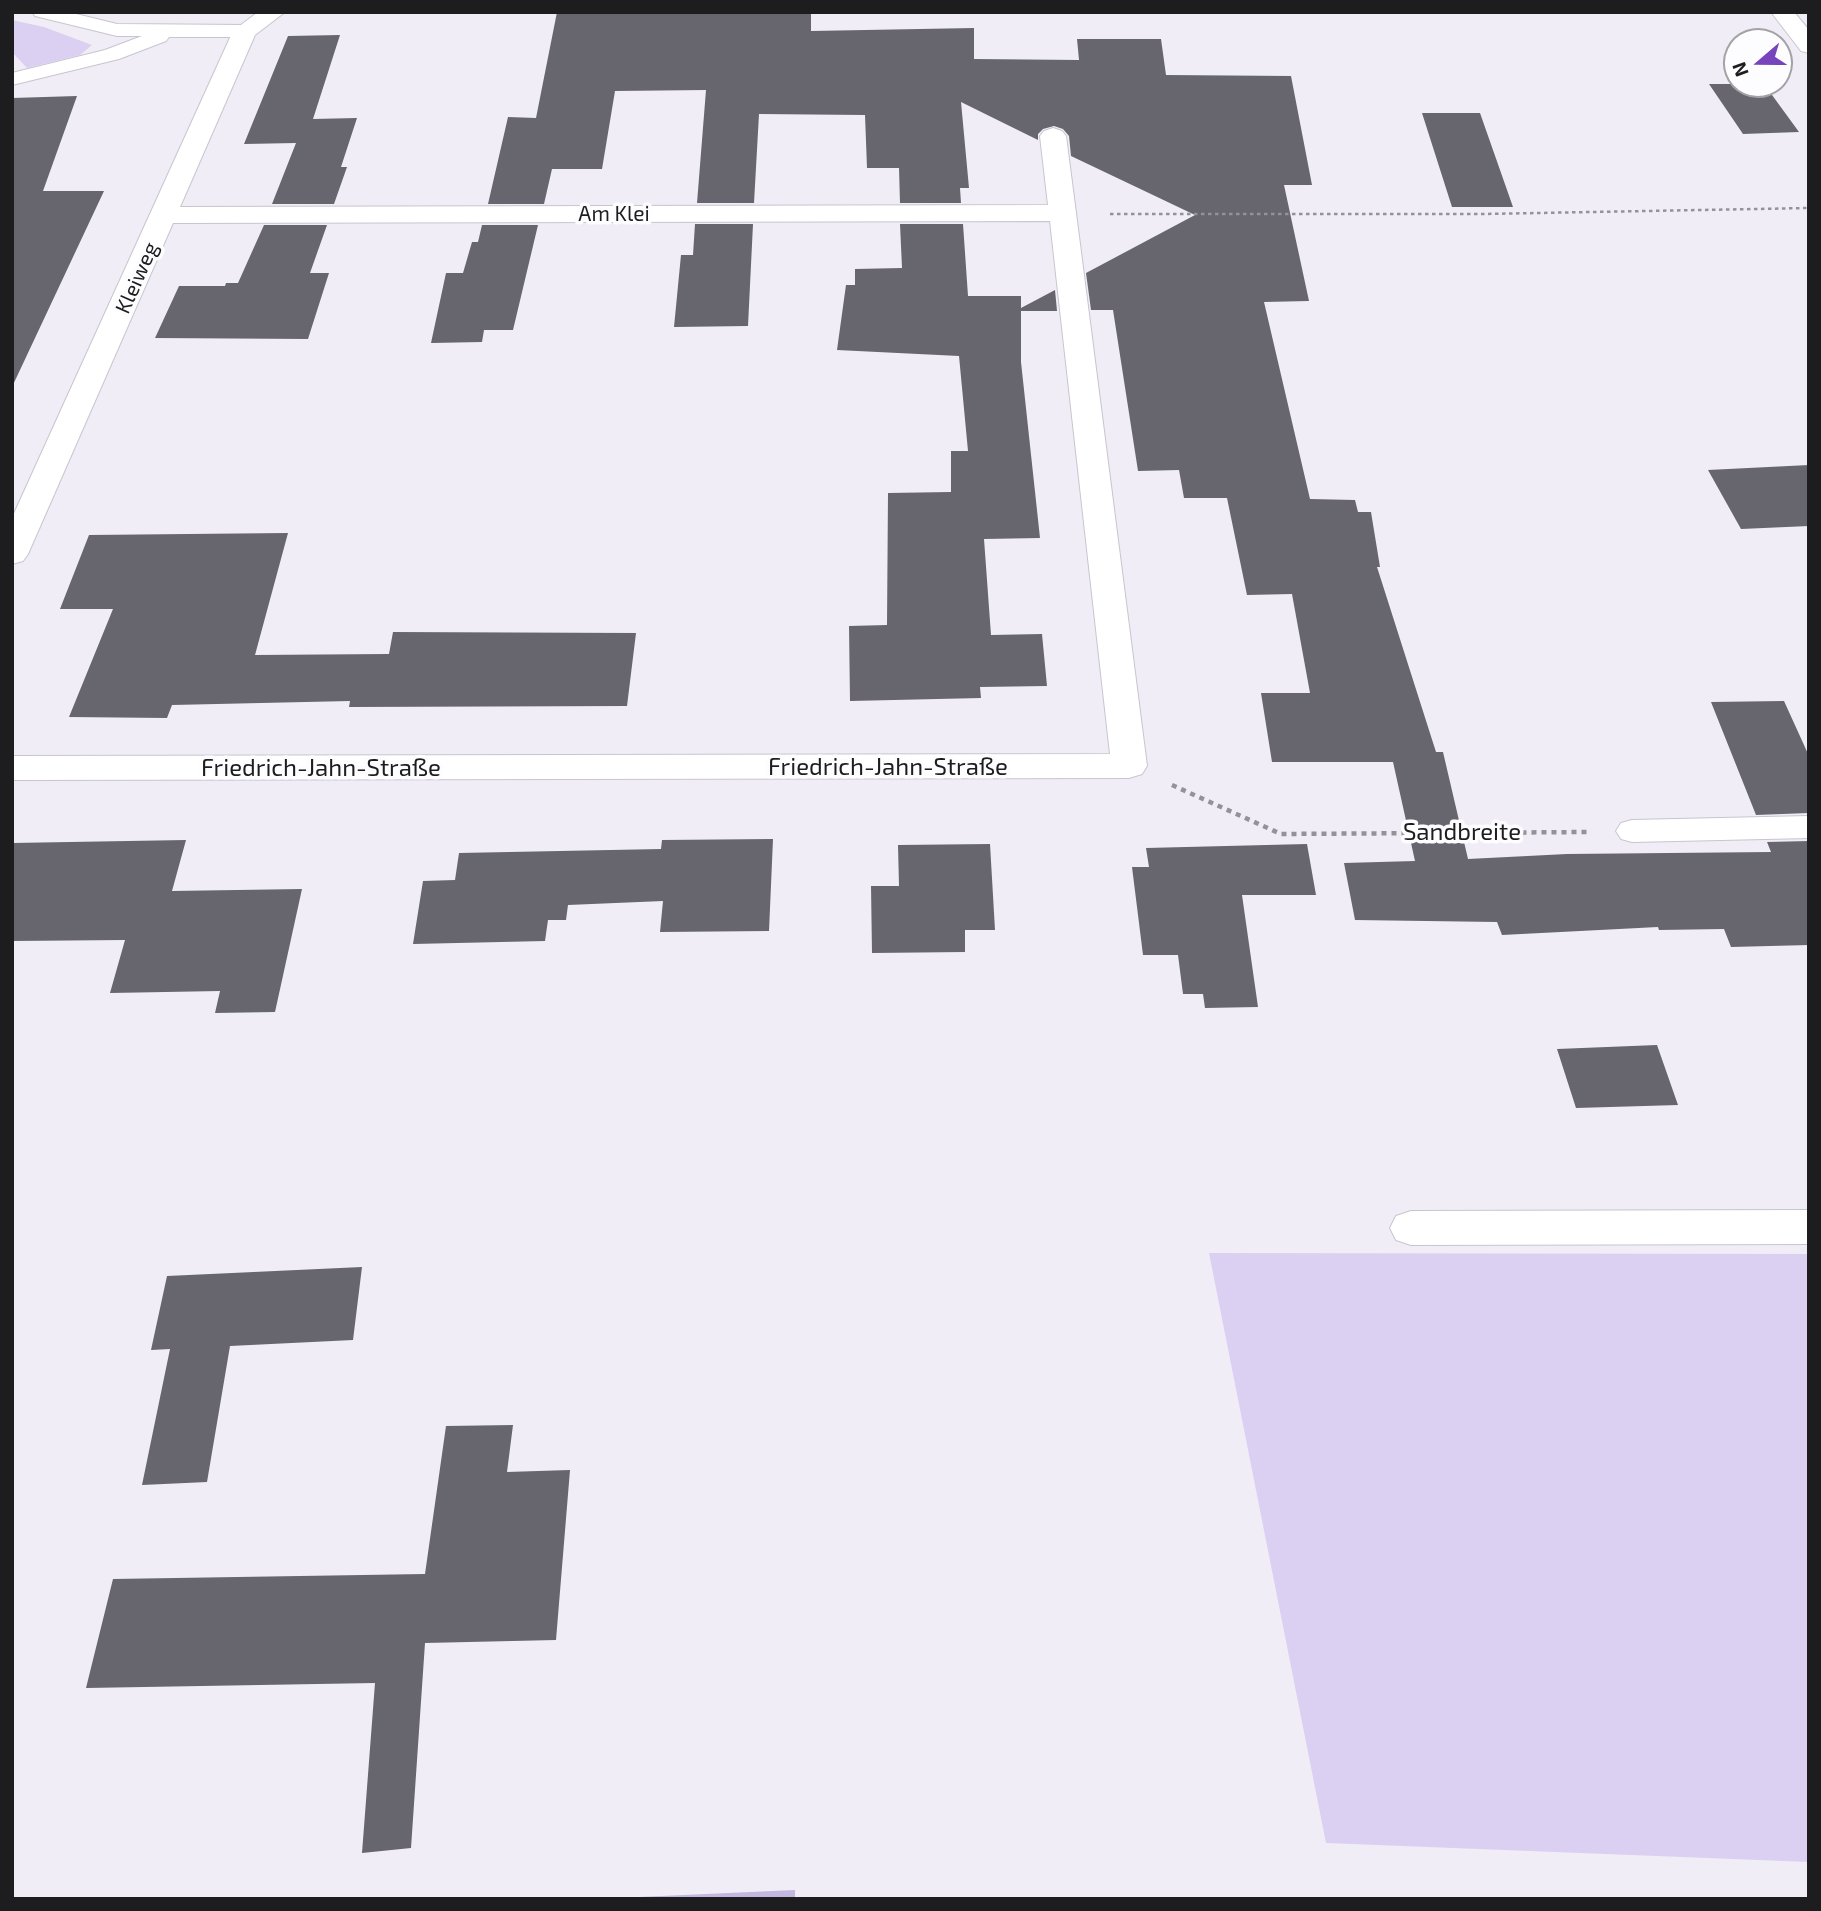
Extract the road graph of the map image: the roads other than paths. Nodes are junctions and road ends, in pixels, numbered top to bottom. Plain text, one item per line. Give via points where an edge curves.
1 (42, 12) edge
2 (274, 12) edge
3 (1782, 12) edge
4 (175, 31) junction
5 (245, 31) junction
6 (1809, 46) edge
7 (12, 79) edge
8 (1053, 136) dead end
9 (1063, 214) junction
10 (165, 215) junction
11 (12, 554) edge
12 (12, 768) edge
13 (1809, 827) edge
14 (1632, 831) road end
15 (1809, 1227) edge
16 (1411, 1228) dead end

1 - 4 lane via 117,30
2 - 5 street
3 - 6 street
4 - 5 lane
4 - 7 lane via 112,55
5 - 10 street, Kleiweg
8 - 9 street
9 - 10 street, Am Klei
9 - 12 street, Friedrich-Jahn-Straße via 1129,766
10 - 11 street, Kleiweg
13 - 14 lane
15 - 16 street

